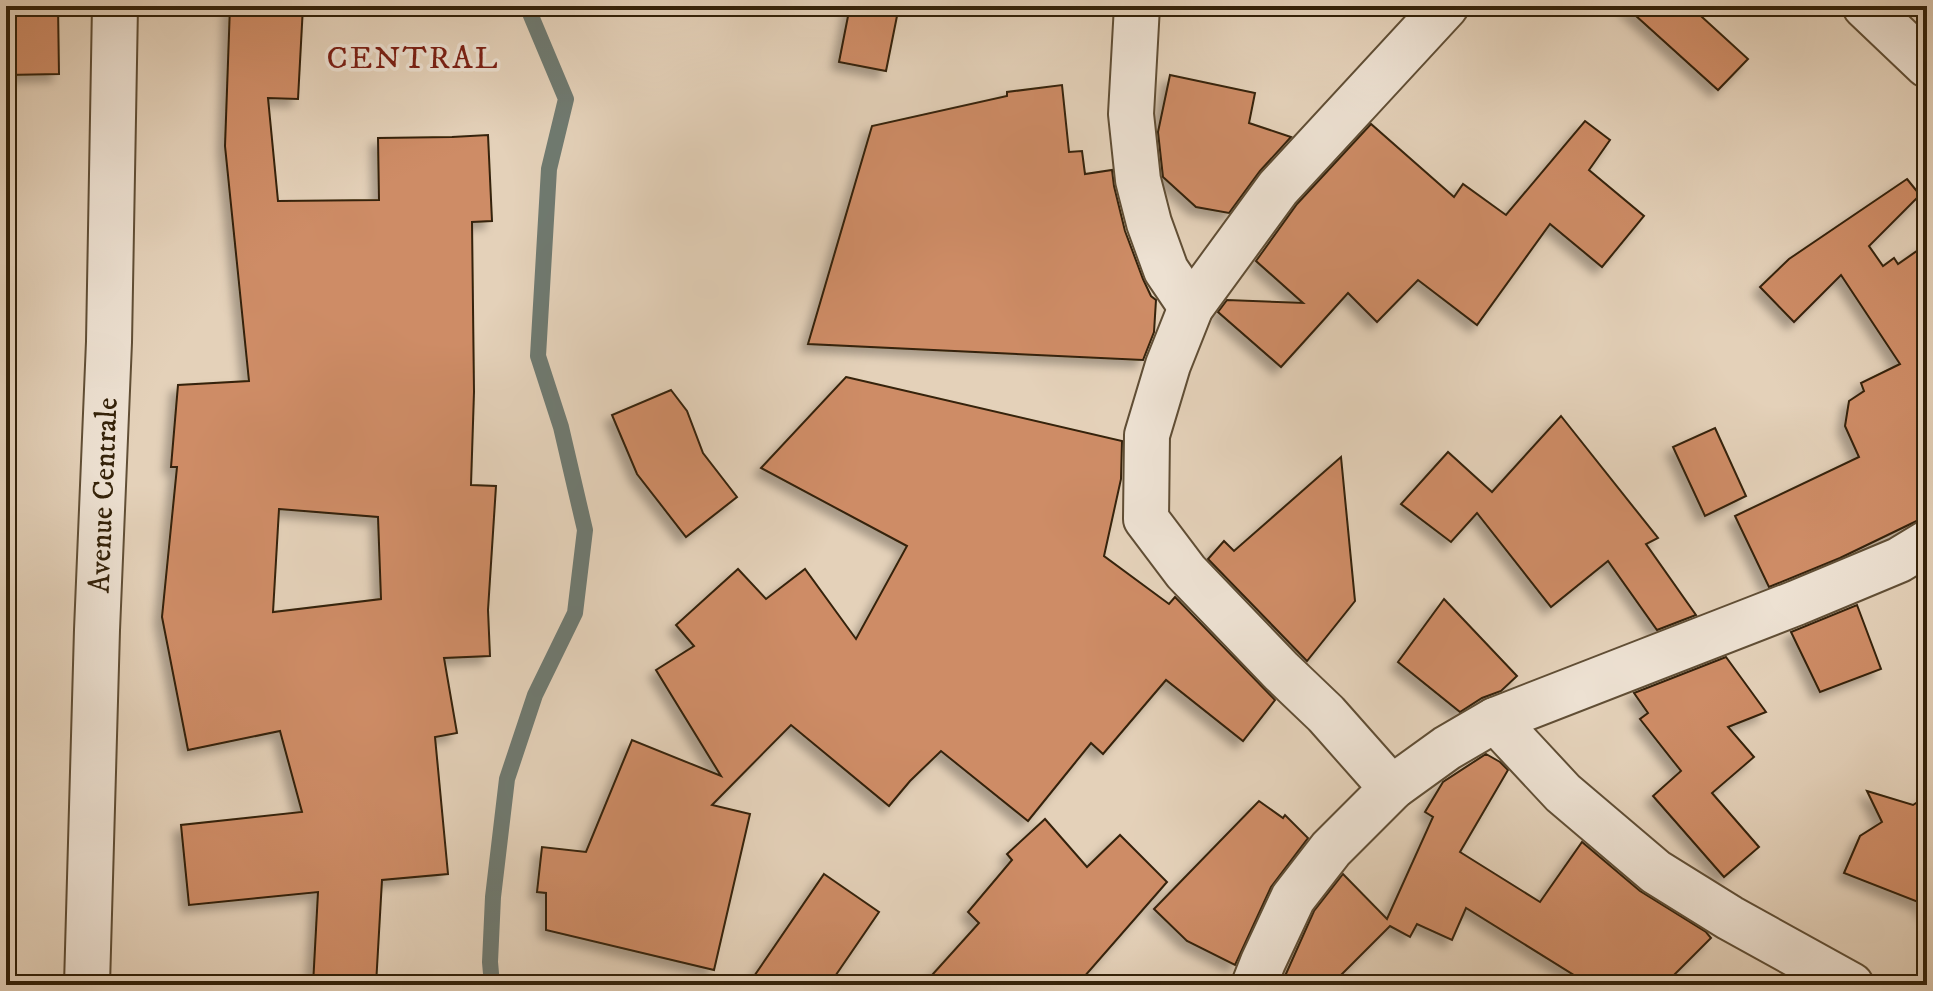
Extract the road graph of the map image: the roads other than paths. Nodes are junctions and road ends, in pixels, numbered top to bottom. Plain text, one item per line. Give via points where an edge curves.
1 (115, 6) edge
2 (1137, 6) edge
3 (1446, 6) edge
4 (1865, 6) edge
5 (1927, 65) edge
6 (1191, 307) junction
7 (1927, 543) edge
8 (1495, 720) junction
9 (1393, 787) junction
10 (87, 985) edge
11 (1254, 985) edge
12 (1851, 985) edge

1 - 10 street, Avenue Centrale
2 - 6 street via 1131,114 1138,180 1166,270
3 - 6 street via 1278,188
4 - 5 street
6 - 9 street via 1147,435 1146,519 1186,572
7 - 8 street via 1796,603
8 - 9 street
8 - 12 street via 1563,793 1656,872
9 - 11 street via 1331,849 1293,898

